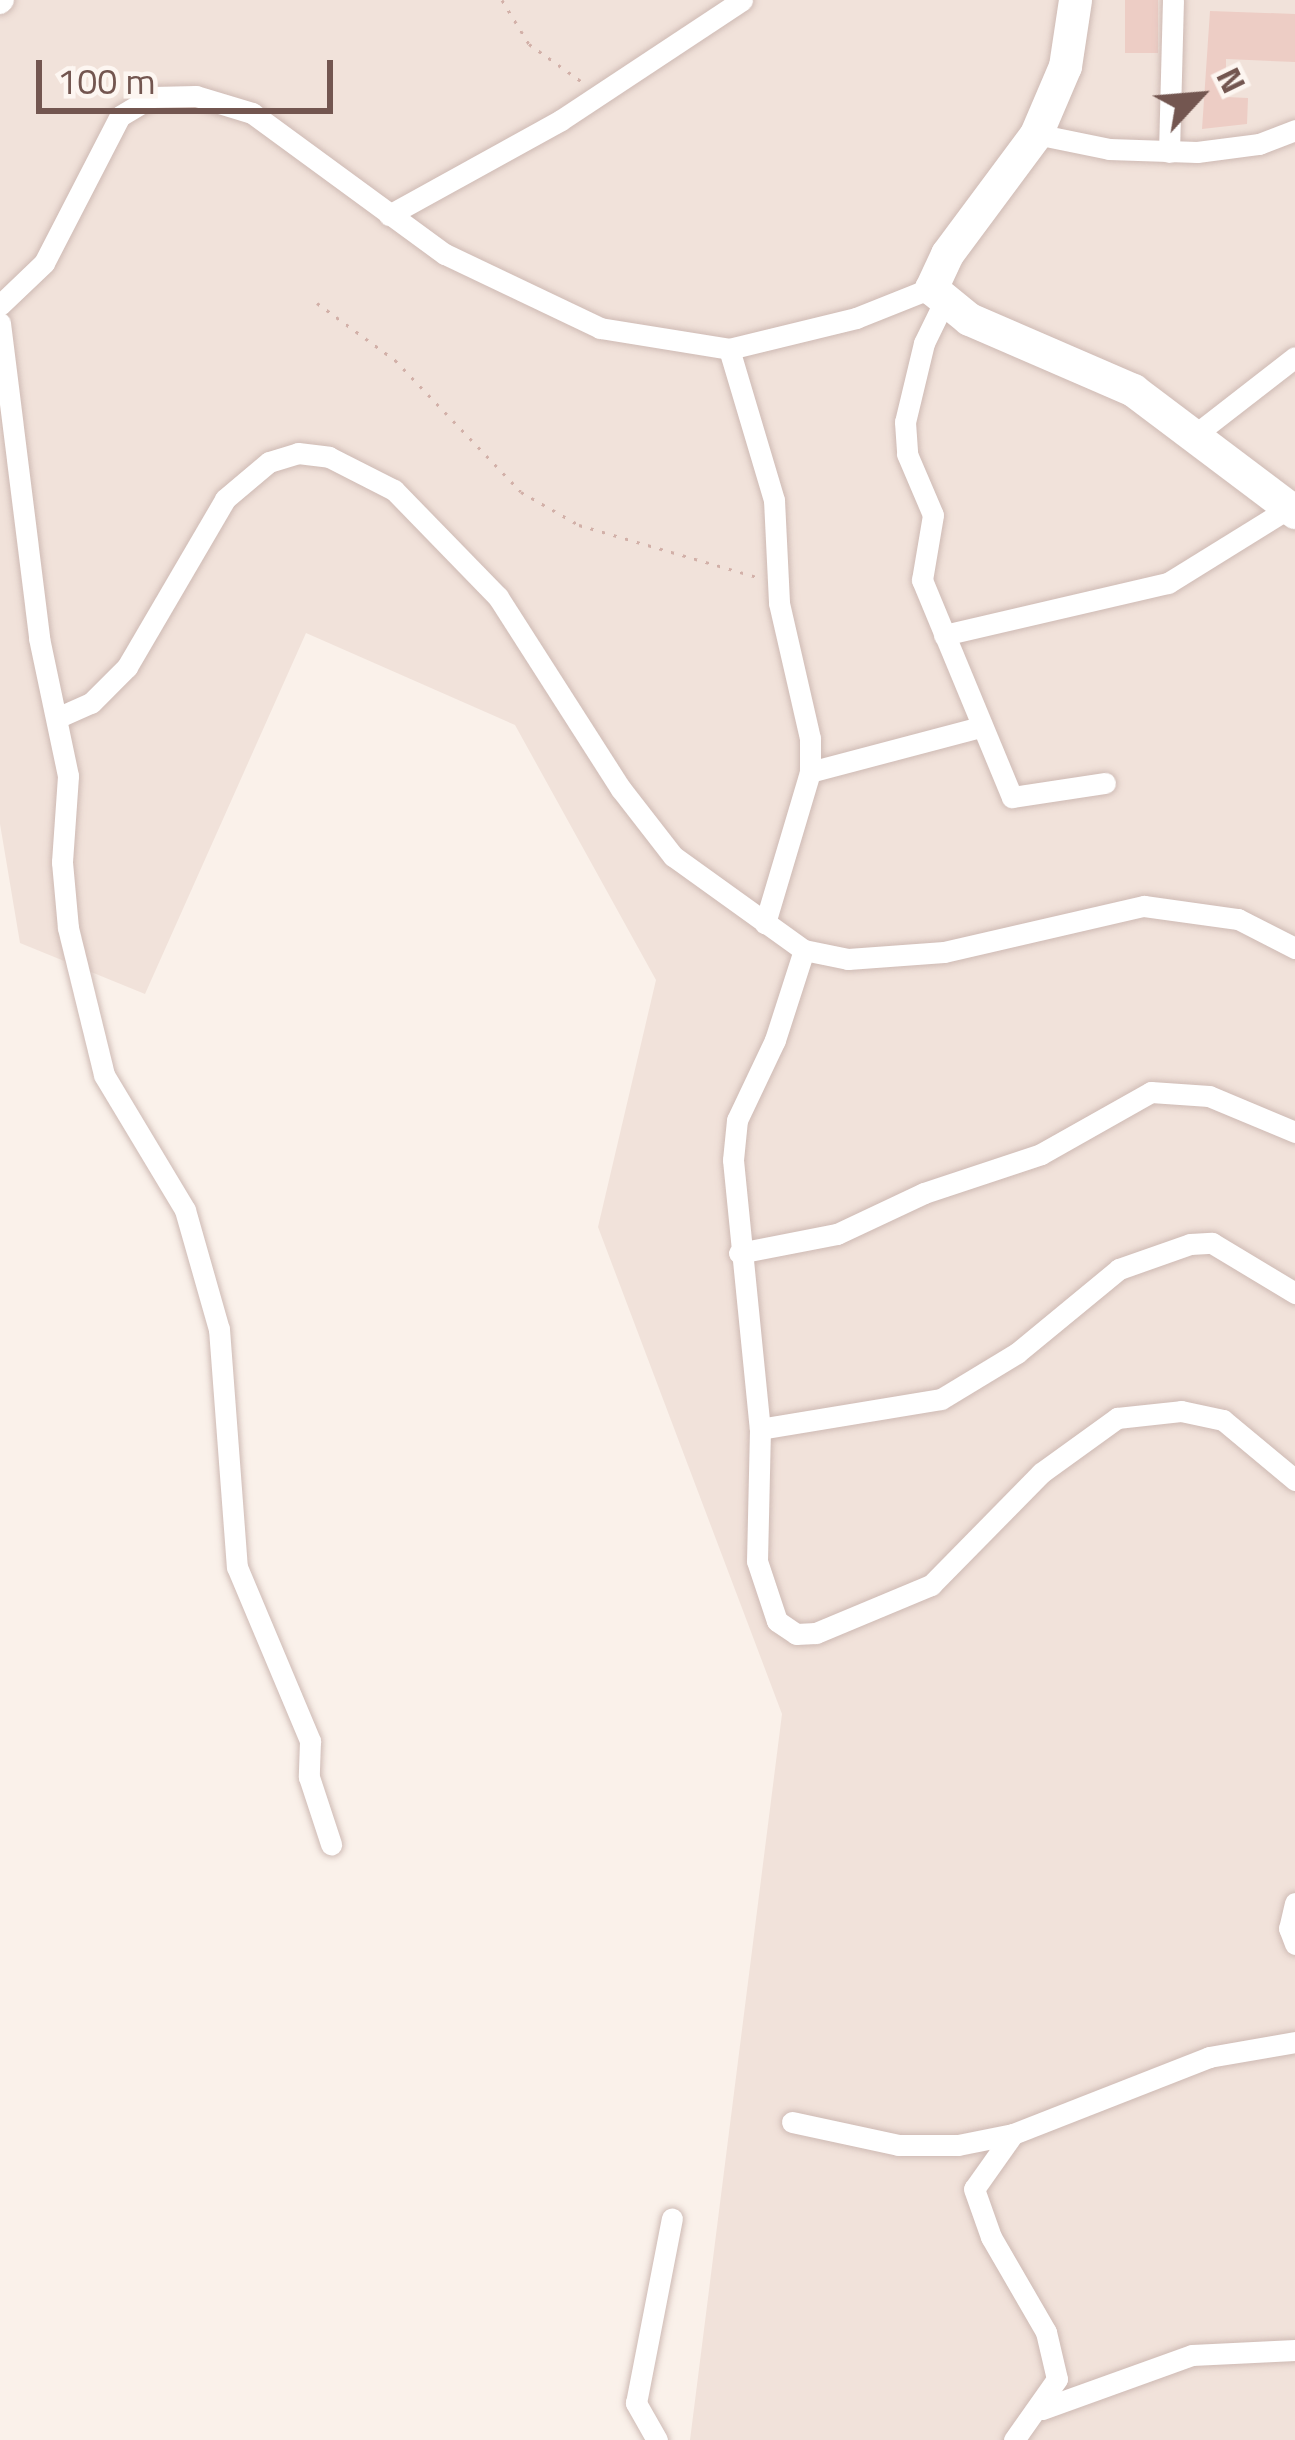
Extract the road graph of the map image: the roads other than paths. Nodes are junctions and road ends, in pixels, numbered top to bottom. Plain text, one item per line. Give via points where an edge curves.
1 (742, 0) edge
2 (1075, 0) edge
3 (1173, 0) edge
4 (1295, 130) edge
5 (1036, 134) junction
6 (1169, 152) junction
7 (388, 215) junction
8 (937, 295) junction
9 (0, 305) edge
10 (0, 323) edge
11 (729, 349) junction
12 (1295, 357) edge
13 (1192, 437) junction
14 (1292, 510) edge
15 (944, 635) junction
16 (59, 717) junction
17 (977, 728) junction
18 (810, 772) junction
19 (1106, 783) dead end
20 (765, 923) junction
21 (1295, 948) edge
22 (804, 950) junction
23 (1295, 1132) edge
24 (739, 1253) junction
25 (1295, 1293) edge
26 (760, 1430) junction
27 (1295, 1480) edge
28 (331, 1844) dead end
29 (1295, 1903) edge
30 (1295, 1944) edge
31 (1295, 2042) edge
32 (792, 2122) dead end
33 (1013, 2134) junction
34 (672, 2218) dead end
35 (1295, 2350) edge
36 (1041, 2409) junction
37 (657, 2440) edge
38 (1014, 2440) edge

1 - 7 street
2 - 5 main road via 1065,66
3 - 6 street
4 - 6 street via 1236,149
5 - 6 street
5 - 8 main road via 946,254
7 - 9 street via 252,113 196,96 152,98 120,116 44,263
7 - 11 street via 555,311 600,328
8 - 11 street
8 - 13 main road via 1133,390
8 - 15 street via 905,422 908,454 934,515 922,580
10 - 16 street via 39,638
11 - 18 street via 770,478
12 - 13 street
13 - 14 main road
14 - 15 street via 1168,583
15 - 17 street
16 - 20 street via 91,703 127,667 205,523 252,474 298,453 355,464 394,490 498,597 659,840 713,890
16 - 28 street via 68,776 68,928 95,1043 125,1120 184,1210 219,1330 237,1567 297,1701
17 - 18 street
17 - 19 street via 1012,797
18 - 20 street
20 - 22 street
21 - 22 street via 1238,919 1144,906 944,952 848,958
22 - 24 street via 782,1023 737,1120 732,1205
23 - 24 street via 1209,1096 1151,1092 1041,1154 925,1193 837,1234
24 - 26 street
25 - 26 street via 1212,1243 1173,1249 1119,1269 1001,1365 941,1399
26 - 27 street via 757,1561 771,1611 796,1634 836,1628 931,1585 1041,1473 1117,1418 1181,1411 1223,1420
29 - 30 street
31 - 33 street via 1209,2057
32 - 33 street via 898,2145
33 - 36 street via 974,2189 1052,2347 1057,2379
34 - 37 street via 636,2403
35 - 36 street via 1192,2355
36 - 38 street

